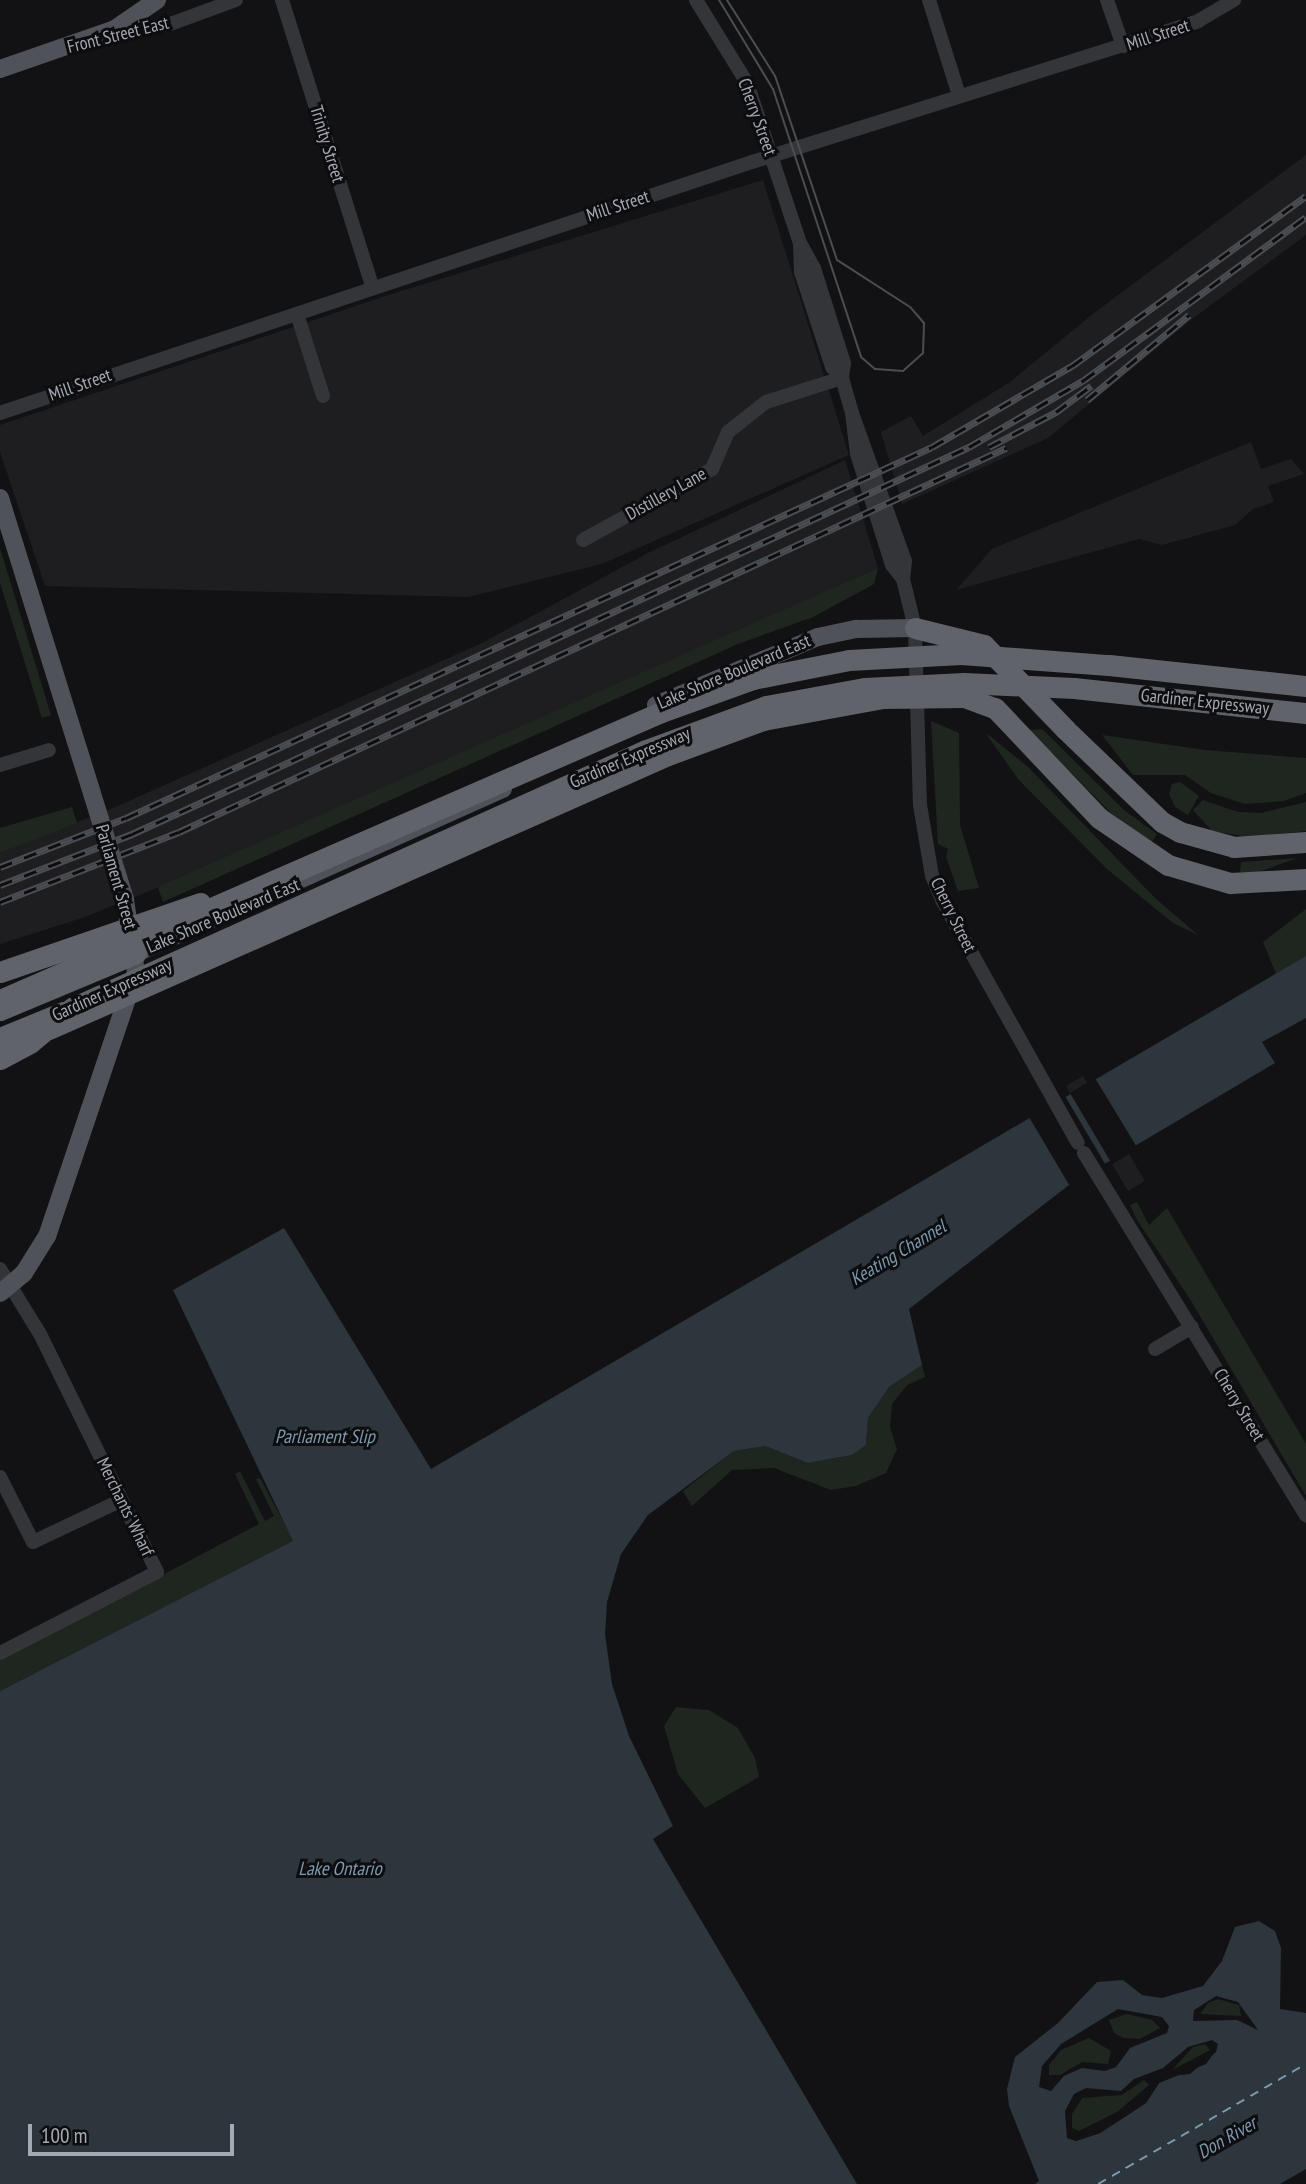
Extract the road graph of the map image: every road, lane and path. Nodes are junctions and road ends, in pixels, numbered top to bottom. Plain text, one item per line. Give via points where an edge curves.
1 (158, 0) edge
2 (236, 0) edge
3 (282, 0) edge
4 (696, 0) edge
5 (929, 0) edge
6 (1107, 0) edge
7 (1234, 0) edge
8 (82, 42) junction
9 (1122, 46) junction
10 (0, 69) edge
11 (959, 95) junction
12 (772, 156) junction
13 (373, 288) junction
14 (297, 314) junction
15 (842, 378) junction
16 (323, 396) dead end
17 (0, 413) edge
18 (0, 498) edge
19 (583, 540) dead end
20 (915, 628) junction
21 (1306, 686) edge
22 (920, 696) junction
23 (1306, 713) edge
24 (49, 750) dead end
25 (0, 765) edge
26 (1306, 842) edge
27 (1306, 879) edge
28 (246, 894) junction
29 (136, 953) junction
30 (0, 972) edge
31 (131, 997) junction
32 (0, 1000) edge
33 (72, 1008) junction
34 (0, 1010) edge
35 (0, 1038) edge
36 (0, 1049) edge
37 (0, 1059) edge
38 (0, 1269) edge
39 (5, 1290) edge
40 (1192, 1327) junction
41 (1154, 1349) dead end
42 (0, 1477) edge
43 (122, 1500) junction
44 (1306, 1515) edge
45 (0, 1653) edge

1 - 8 main road via 133,19
2 - 8 street, Front Street East via 173,23
3 - 13 street, Trinity Street
4 - 12 street, Cherry Street via 747,83
5 - 11 street
6 - 9 street
7 - 9 street, Mill Street via 1198,21
8 - 10 main road, Front Street East
9 - 11 street, Mill Street
11 - 12 street, Mill Street
12 - 13 street, Mill Street
12 - 15 street, Cherry Street via 800,243 805,284 832,367
13 - 14 street, Mill Street
14 - 16 street
14 - 17 street, Mill Street
15 - 19 street, Distillery Lane via 766,402 728,432 712,469
15 - 20 street, Cherry Street via 857,454 892,565 903,579
18 - 29 main road, Parliament Street via 109,847
20 - 22 street, Cherry Street
20 - 26 highway, Lake Shore Boulevard East via 984,645 1162,822 1180,832 1234,847
20 - 29 main road, Lake Shore Boulevard East via 836,632 733,670 608,727 486,800
21 - 28 highway, Gardiner Expressway, bridge via 975,655 887,656 787,671 723,688 661,712
22 - 27 highway, Lake Shore Boulevard East via 979,699 995,708 1100,818 1168,865 1230,883
22 - 31 highway, Lake Shore Boulevard East via 835,704 763,720 668,755
22 - 40 street, Cherry Street via 920,805 932,876 1050,1095
23 - 33 highway, Gardiner Expressway, bridge via 1074,688 964,683 866,688 788,701 646,750
24 - 25 street
28 - 30 highway, bridge via 179,907
28 - 32 highway, Gardiner Expressway, bridge
29 - 31 main road, Parliament Street
29 - 34 highway
31 - 36 highway, Lake Shore Boulevard East
31 - 39 main road, Parliament Street via 47,1236 32,1263
33 - 35 highway, Gardiner Expressway, bridge
33 - 37 highway, bridge via 30,1043
38 - 39 street, Merchants' Wharf
39 - 43 street, Merchants' Wharf via 40,1334
40 - 41 street
40 - 44 street, Cherry Street
42 - 43 street via 33,1542
43 - 45 street, Merchants' Wharf via 158,1572

